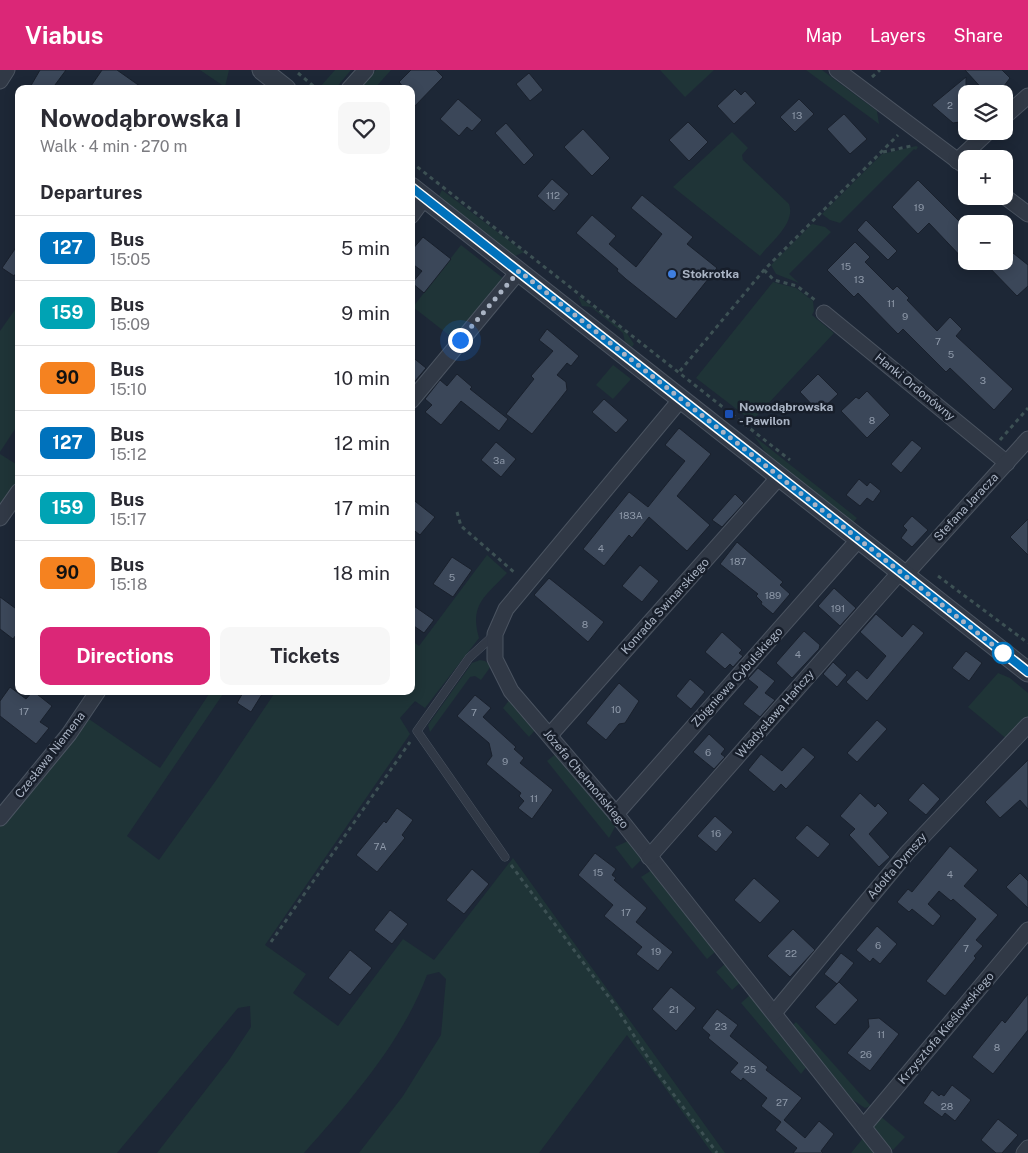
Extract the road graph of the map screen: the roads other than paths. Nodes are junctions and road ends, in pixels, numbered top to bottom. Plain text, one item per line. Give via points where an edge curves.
1 (7, 70) edge
2 (262, 70) edge
3 (366, 70) edge
4 (837, 70) edge
5 (0, 82) edge
6 (278, 85) edge
7 (353, 85) edge
8 (1028, 96) edge
9 (1013, 109) edge
10 (981, 140) edge
11 (973, 150) edge
12 (958, 161) edge
13 (418, 192) edge
14 (1013, 203) edge
15 (1028, 214) edge
16 (519, 271) junction
17 (824, 312) road end
18 (415, 396) edge
19 (682, 399) junction
20 (1028, 438) edge
21 (1007, 463) junction
22 (779, 477) junction
23 (15, 497) edge
24 (0, 518) edge
25 (858, 539) junction
26 (902, 573) junction
27 (495, 634) junction
28 (1028, 672) edge
29 (95, 695) edge
30 (1028, 725) edge
31 (550, 735) junction
32 (616, 814) junction
33 (0, 818) edge
34 (505, 857) road end
35 (649, 857) junction
36 (1028, 930) edge
37 (774, 1014) junction
38 (864, 1126) junction
39 (1028, 1148) edge
40 (884, 1153) edge
41 (1024, 1153) edge

1 - 5 street
2 - 6 street
3 - 7 street
4 - 12 street
8 - 9 street
10 - 11 street
13 - 16 street
14 - 15 street
16 - 18 street
16 - 19 street
17 - 21 street, Hanki Ordonówny
19 - 22 street
19 - 27 street, Józefa Chełmońskiego via 506,609
20 - 21 street, Stefana Jaracza
21 - 26 street, Stefana Jaracza
22 - 25 street
22 - 31 street, Konrada Swinarskiego
23 - 24 street
25 - 26 street
25 - 32 street, Zbigniewa Cybulskiego
26 - 28 street
26 - 35 street, Władysława Hańczy
27 - 31 street, Józefa Chełmońskiego via 494,659 511,691
27 - 34 lane via 469,658 417,731
29 - 33 street, Czesława Niemena via 69,734
30 - 37 street, Adolfa Dymszy via 906,853
31 - 32 street, Józefa Chełmońskiego
32 - 35 street, Józefa Chełmońskiego
35 - 37 street, Józefa Chełmońskiego
36 - 38 street, Krzysztofa Kieślowskiego
37 - 38 street, Józefa Chełmońskiego
38 - 40 street, Józefa Chełmońskiego
39 - 41 street

